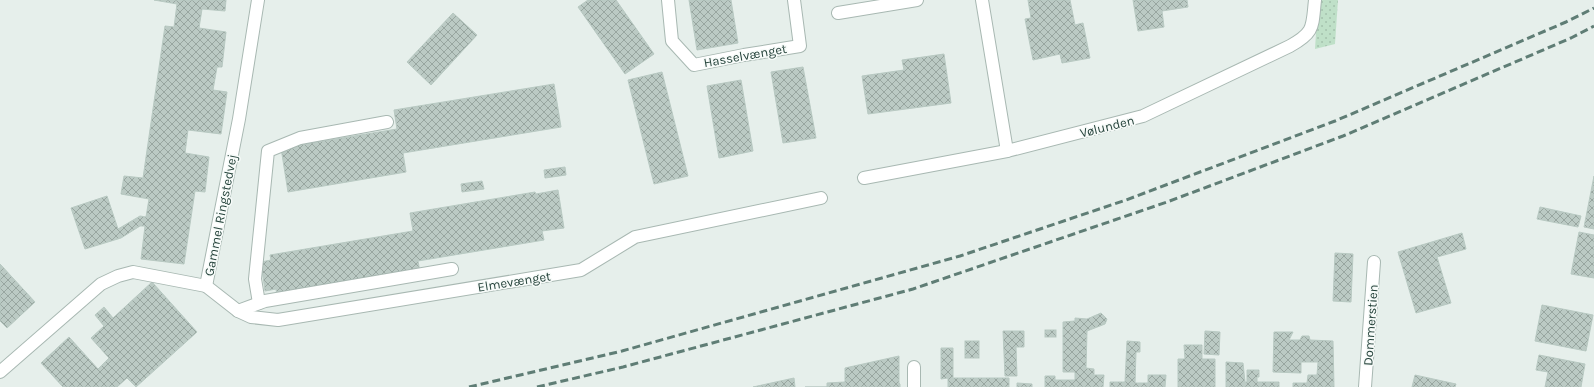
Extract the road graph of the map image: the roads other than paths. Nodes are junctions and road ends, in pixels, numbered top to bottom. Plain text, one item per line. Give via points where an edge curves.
1 (258, 0) edge
2 (668, 0) edge
3 (794, 0) edge
4 (917, 0) edge
5 (982, 0) edge
6 (1315, 0) edge
7 (838, 13) dead end
8 (387, 122) dead end
9 (1007, 151) junction
10 (864, 178) dead end
11 (821, 198) dead end
12 (1374, 262) dead end
13 (452, 269) dead end
14 (206, 286) junction
15 (259, 303) junction
16 (238, 311) junction
17 (914, 367) dead end
18 (0, 372) edge
19 (914, 387) edge
20 (1365, 387) edge

1 - 14 street, Gammel Ringstedvej via 239,119
2 - 3 street, Hasselvænget via 672,42 694,65 800,46
4 - 7 street
5 - 9 street
6 - 9 street, Vølunden via 1312,27 1305,37 1283,49 1143,116
8 - 15 street via 300,138 268,151 255,279
9 - 10 street, Vølunden
11 - 16 street, Elmevænget via 635,237 581,270 278,320 251,317
12 - 20 street, Dommerstien
13 - 15 street
14 - 16 street, Elmevænget
14 - 18 street, Gammel Ringstedvej via 133,272 118,276 101,284
15 - 16 street
17 - 19 street

